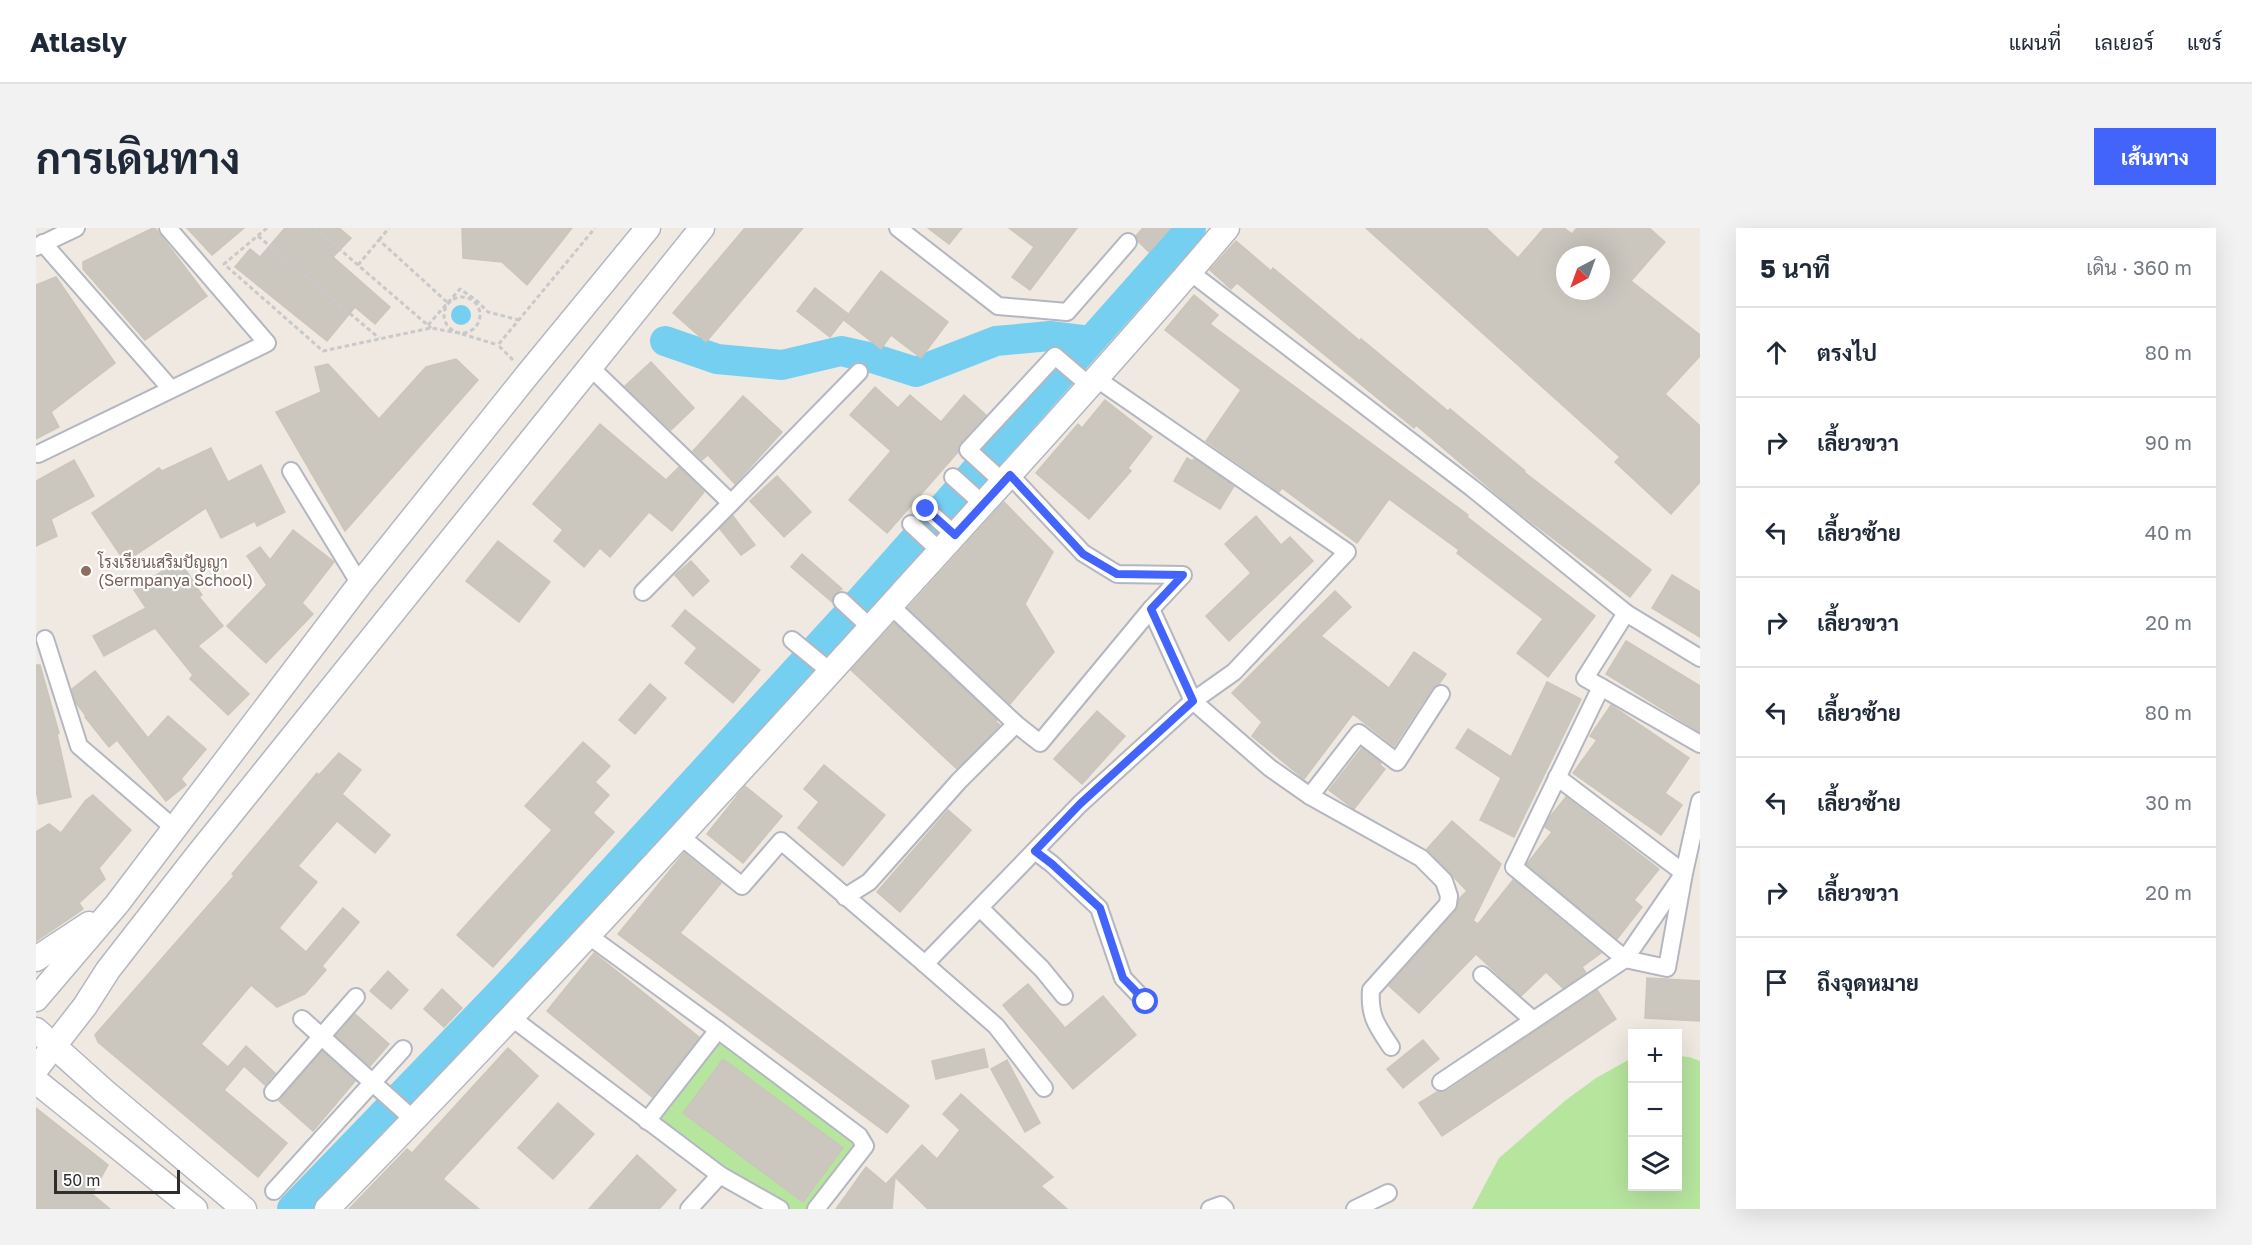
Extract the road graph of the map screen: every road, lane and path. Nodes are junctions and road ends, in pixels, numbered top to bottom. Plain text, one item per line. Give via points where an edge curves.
1 (76, 228) edge
2 (168, 228) edge
3 (267, 228) edge
4 (315, 228) edge
5 (389, 228) edge
6 (595, 228) edge
7 (648, 228) edge
8 (702, 228) edge
9 (898, 228) edge
10 (1227, 228) edge
11 (258, 236) junction
12 (379, 240) junction
13 (1128, 242) dead end
14 (40, 245) edge
15 (358, 265) junction
16 (1190, 272) junction
17 (448, 303) junction
18 (519, 320) junction
19 (430, 327) junction
20 (459, 333) junction
21 (379, 339) junction
22 (498, 345) junction
23 (590, 367) junction
24 (859, 372) dead end
25 (528, 374) junction
26 (1092, 384) junction
27 (171, 389) junction
28 (38, 454) dead end
29 (291, 471) dead end
30 (953, 477) dead end
31 (1005, 479) junction
32 (731, 503) junction
33 (983, 503) junction
34 (926, 509) dead end
35 (911, 524) dead end
36 (947, 543) junction
37 (360, 584) junction
38 (643, 592) dead end
39 (842, 602) dead end
40 (891, 606) junction
41 (1151, 609) junction
42 (1626, 613) junction
43 (871, 628) junction
44 (45, 639) dead end
45 (792, 640) dead end
46 (1700, 658) edge
47 (825, 668) junction
48 (1601, 687) junction
49 (1441, 694) dead end
50 (1193, 701) junction
51 (1016, 724) junction
52 (1700, 744) edge
53 (1557, 777) junction
54 (1310, 796) junction
55 (1700, 801) edge
56 (174, 828) junction
57 (680, 836) junction
58 (1035, 851) junction
59 (1684, 873) junction
60 (845, 897) junction
61 (117, 904) junction
62 (980, 908) junction
63 (589, 936) junction
64 (36, 958) edge
65 (1625, 959) junction
66 (926, 964) junction
67 (1482, 975) dead end
68 (1064, 996) dead end
69 (356, 997) dead end
70 (36, 999) edge
71 (1146, 1002) dead end
72 (85, 1006) junction
73 (302, 1018) dead end
74 (512, 1018) junction
75 (1533, 1020) junction
76 (36, 1030) edge
77 (718, 1030) junction
78 (321, 1036) junction
79 (55, 1046) junction
80 (1391, 1047) dead end
81 (403, 1049) dead end
82 (36, 1069) edge
83 (36, 1081) edge
84 (1441, 1082) dead end
85 (377, 1088) junction
86 (1044, 1088) dead end
87 (104, 1091) junction
88 (273, 1092) dead end
89 (410, 1117) junction
90 (647, 1121) junction
91 (720, 1175) junction
92 (274, 1191) dead end
93 (195, 1209) edge
94 (244, 1209) edge
95 (327, 1209) edge
96 (689, 1209) edge
97 (780, 1209) edge
98 (816, 1209) edge
99 (1210, 1209) edge
100 (1225, 1209) edge
101 (1354, 1209) edge
102 (1376, 1209) edge

1 - 14 street
2 - 27 street via 267,343
3 - 11 path
4 - 15 path
5 - 12 path
6 - 18 path
7 - 25 main road
8 - 23 main road
9 - 13 street via 998,306 1067,312
10 - 16 main road
11 - 21 path
11 - 21 path via 224,264 323,351
12 - 15 path
12 - 17 path
14 - 27 street
15 - 19 path
16 - 26 main road
16 - 42 street via 1472,488
17 - 18 path via 460,290 488,312
17 - 19 path
17 - 20 path via 443,313 445,323
17 - 20 path via 464,297 478,307 477,325 468,333
18 - 22 path
19 - 20 path
19 - 21 path
20 - 22 path
22 - 25 path
23 - 32 street
23 - 72 main road via 196,856
24 - 32 street
25 - 37 main road
26 - 31 main road
26 - 31 street via 1054,356 969,450
26 - 50 street via 1347,552 1234,672
27 - 28 street
29 - 37 street
30 - 33 street
31 - 33 main road
31 - 41 street via 1083,554 1117,574 1183,575
32 - 38 street
33 - 36 main road
34 - 36 street
35 - 36 street
36 - 40 main road
37 - 56 main road
39 - 43 street
40 - 43 main road
40 - 51 street
41 - 50 street
41 - 51 street via 1040,744
42 - 46 street
42 - 48 street via 1585,678
43 - 47 main road
44 - 56 street via 79,746
45 - 47 street
47 - 57 main road
48 - 52 street
48 - 53 street
49 - 54 street via 1397,762 1359,733
50 - 54 street via 1270,768
50 - 58 street via 1080,804
51 - 60 street via 868,882
53 - 59 street
53 - 65 street via 1514,867
54 - 80 street via 1421,858 1444,881 1449,896 1448,904 1371,990 1373,1019
55 - 59 street
56 - 61 main road
57 - 60 street via 742,886 781,841
57 - 63 main road
58 - 62 street
58 - 71 street via 1100,908 1123,978
59 - 65 street
59 - 65 street via 1667,968
60 - 66 street
61 - 64 main road
61 - 70 main road
62 - 66 street
62 - 68 street
63 - 74 main road
63 - 77 street
65 - 75 street
66 - 86 street via 996,1026
67 - 75 street
69 - 78 street
72 - 79 main road
72 - 87 main road via 76,1027 76,1050 87,1073
73 - 78 street
74 - 89 main road
74 - 90 street
75 - 84 street
76 - 79 main road
77 - 90 street
77 - 98 street via 859,1136 865,1146
78 - 85 street
78 - 88 street
79 - 82 main road
79 - 87 main road
81 - 85 street
83 - 93 main road
85 - 89 street
85 - 92 street
87 - 94 main road
89 - 95 main road
90 - 91 street
91 - 96 street
91 - 97 street
99 - 100 street via 1221,1205
101 - 102 street via 1388,1193

